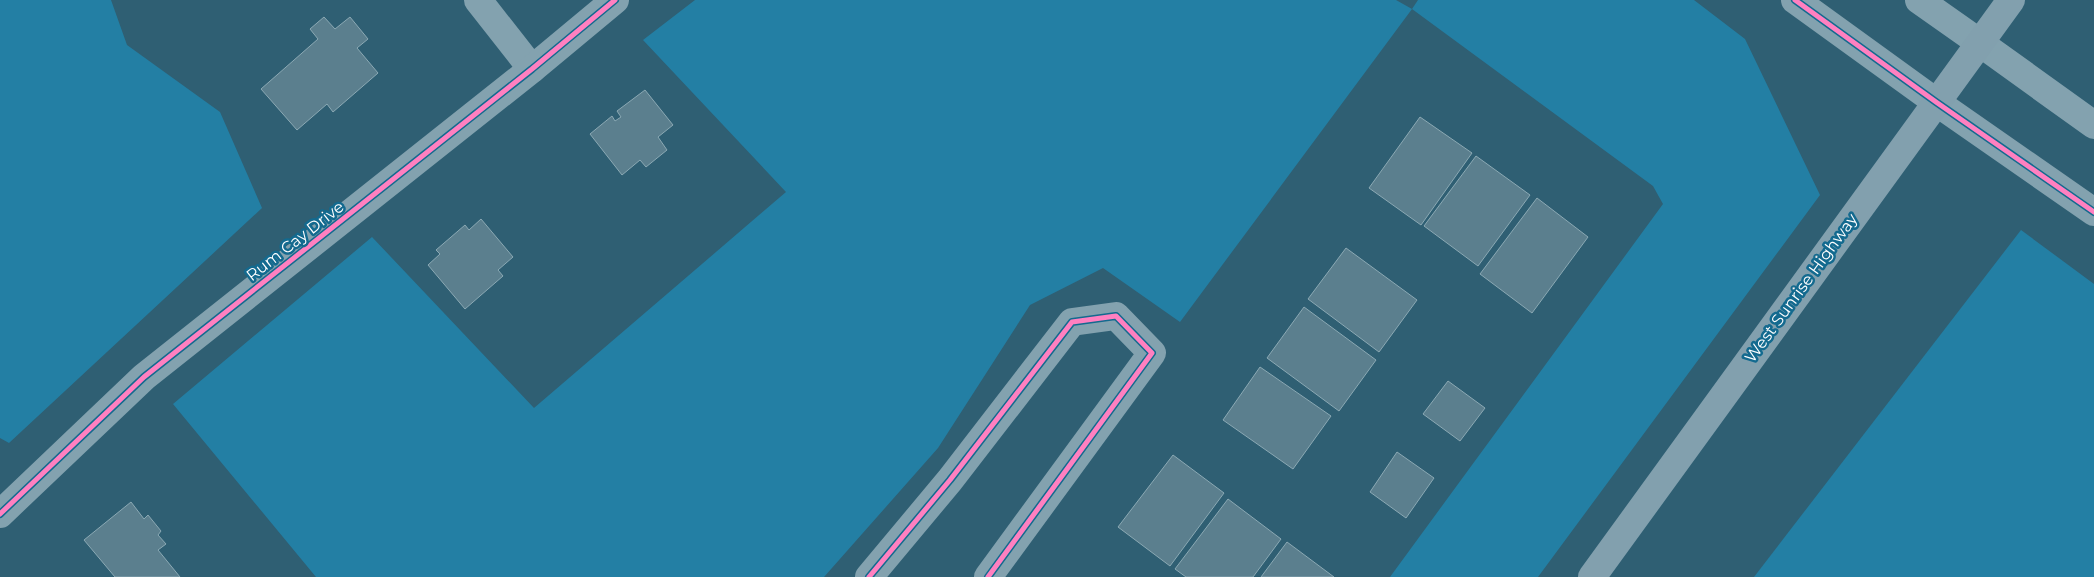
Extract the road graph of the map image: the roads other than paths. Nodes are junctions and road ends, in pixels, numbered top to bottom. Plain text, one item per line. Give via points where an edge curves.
1 (478, 0) edge
2 (614, 0) edge
3 (1796, 0) edge
4 (1919, 0) edge
5 (2011, 0) edge
6 (1980, 43) junction
7 (532, 69) junction
8 (1936, 102) junction
9 (2094, 125) edge
10 (2094, 212) edge
11 (0, 514) edge
12 (869, 577) edge
13 (988, 577) edge
14 (1592, 577) edge

1 - 7 street
2 - 7 street, Rum Cay Drive
3 - 8 street
4 - 6 street
5 - 6 main road, West Sunrise Highway
6 - 8 main road, West Sunrise Highway
6 - 9 street
7 - 11 street, Rum Cay Drive via 144,377
8 - 10 street
8 - 14 main road, West Sunrise Highway
12 - 13 street via 950,480 1072,322 1116,316 1152,353

